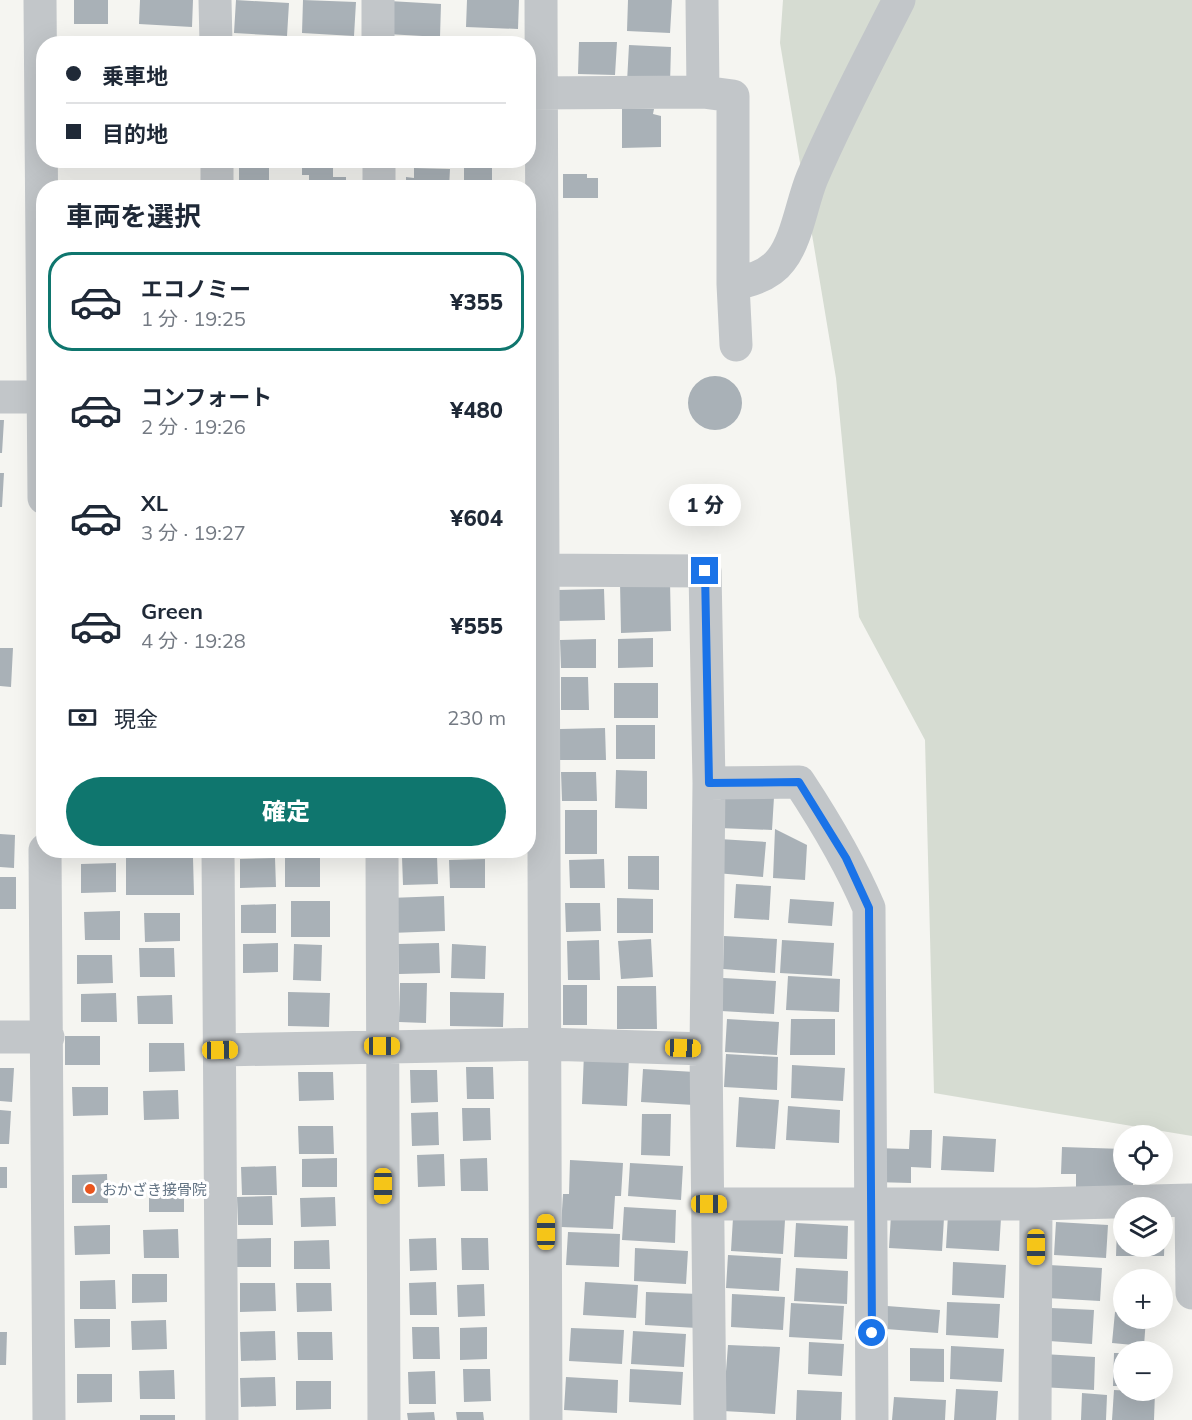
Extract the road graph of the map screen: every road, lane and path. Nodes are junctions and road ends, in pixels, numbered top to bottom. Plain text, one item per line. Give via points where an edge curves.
1 (40, 0) edge
2 (215, 0) edge
3 (378, 0) edge
4 (541, 0) edge
5 (702, 0) edge
6 (899, 0) edge
7 (40, 36) edge
8 (216, 36) edge
9 (378, 36) edge
10 (536, 78) edge
11 (703, 92) junction
12 (536, 93) edge
13 (733, 284) junction
14 (736, 345) dead end
15 (0, 397) edge
16 (36, 397) edge
17 (536, 570) edge
18 (709, 783) junction
19 (45, 858) edge
20 (218, 858) edge
21 (382, 858) edge
22 (0, 1037) edge
23 (48, 1037) junction
24 (545, 1044) junction
25 (382, 1046) junction
26 (706, 1049) junction
27 (220, 1050) junction
28 (872, 1203) junction
29 (709, 1204) junction
30 (1036, 1204) junction
31 (1192, 1293) edge
32 (49, 1420) edge
33 (222, 1420) edge
34 (384, 1420) edge
35 (546, 1420) edge
36 (710, 1420) edge
37 (872, 1420) edge
38 (1035, 1420) edge

1 - 7 street
2 - 8 street
3 - 9 street
4 - 10 street
5 - 11 street
6 - 13 street via 839,115 781,261 754,281
11 - 12 street
11 - 13 street via 733,96
13 - 14 street
15 - 16 street
17 - 18 street via 705,571
17 - 24 street
18 - 26 street
18 - 28 street via 799,782 851,867 869,908
19 - 23 street
20 - 27 street
21 - 25 street
22 - 23 street
23 - 32 street
24 - 25 street
24 - 26 street
24 - 35 street
25 - 27 street
25 - 34 street
26 - 29 street
27 - 33 street
28 - 29 street
28 - 30 street
28 - 37 street
29 - 36 street
30 - 31 street via 1191,1200
30 - 38 street

